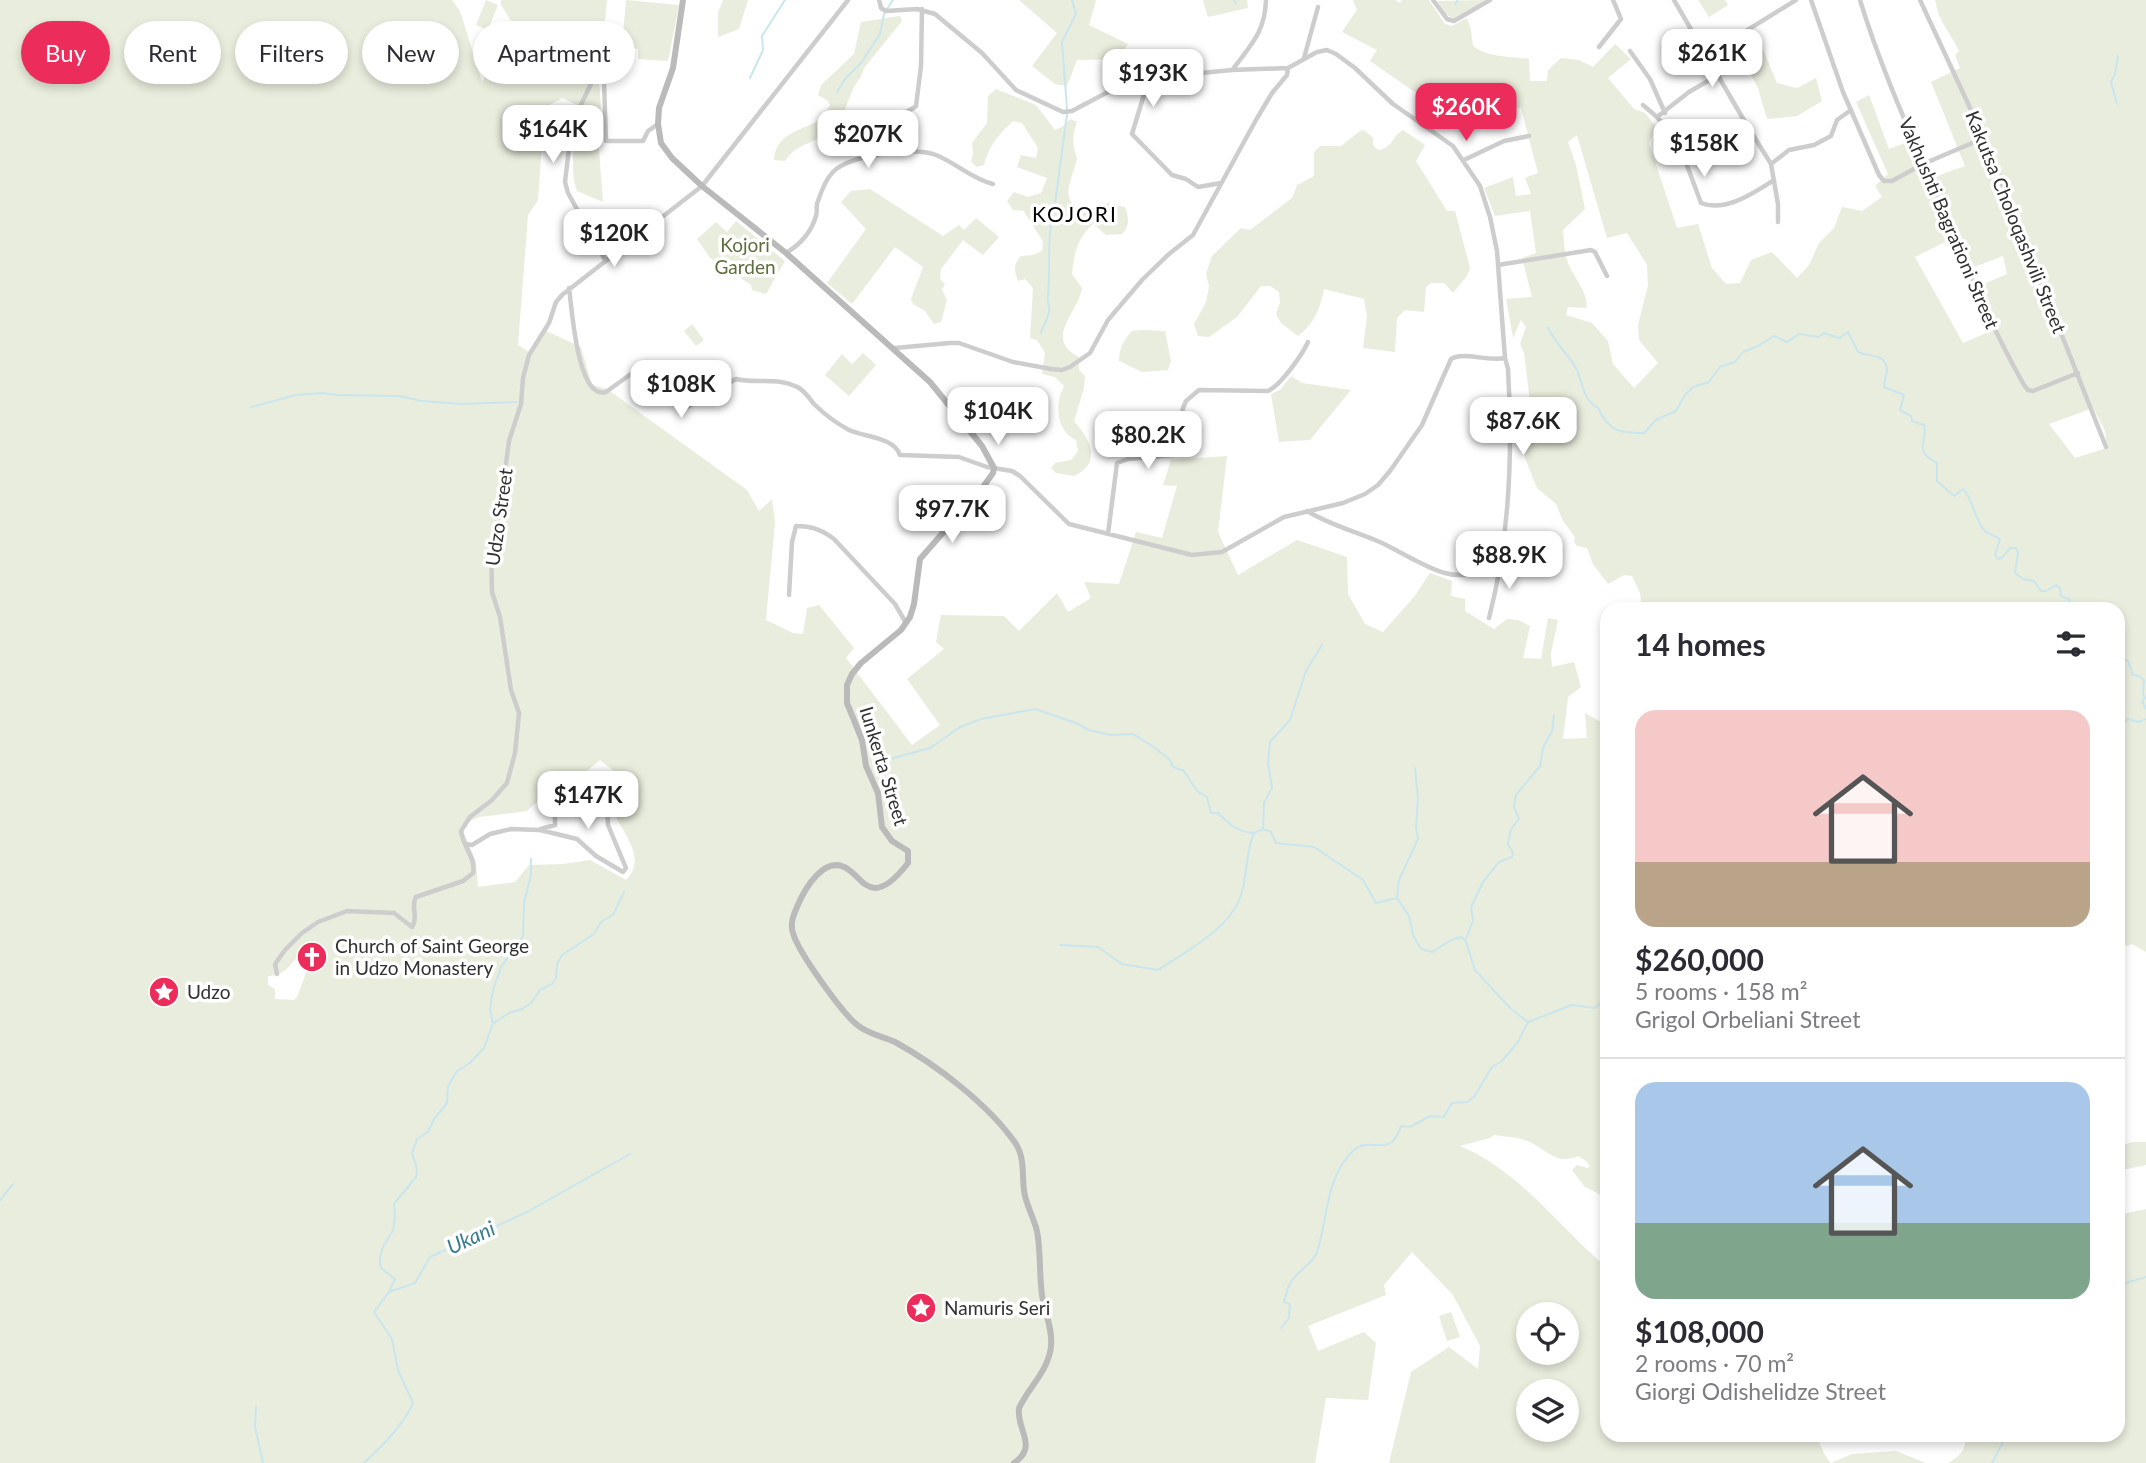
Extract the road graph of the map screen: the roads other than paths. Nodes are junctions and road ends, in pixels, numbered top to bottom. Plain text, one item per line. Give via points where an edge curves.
1 (684, 0) edge
2 (848, 0) edge
3 (879, 0) edge
4 (1265, 0) edge
5 (1433, 0) edge
6 (1490, 0) edge
7 (1613, 0) edge
8 (1674, 0) edge
9 (1796, 0) edge
10 (1811, 0) edge
11 (1860, 0) edge
12 (1920, 0) edge
13 (1318, 8) dead end
14 (922, 9) junction
15 (1599, 47) dead end
16 (1630, 51) dead end
17 (1707, 55) junction
18 (1304, 59) junction
19 (1288, 68) junction
20 (1232, 70) junction
21 (1719, 75) junction
22 (1149, 78) junction
23 (1643, 105) dead end
24 (1851, 110) junction
25 (1665, 113) junction
26 (1657, 117) junction
27 (658, 124) junction
28 (1529, 136) dead end
29 (1984, 138) junction
30 (885, 154) junction
31 (1464, 160) junction
32 (1923, 163) junction
33 (1771, 164) junction
34 (1773, 180) junction
35 (1222, 183) junction
36 (993, 184) dead end
37 (702, 187) junction
38 (1778, 222) dead end
39 (786, 253) junction
40 (604, 260) junction
41 (1498, 265) junction
42 (1607, 276) dead end
43 (569, 288) junction
44 (1308, 342) dead end
45 (895, 348) junction
46 (1505, 358) junction
47 (2078, 373) junction
48 (2106, 447) dead end
49 (994, 468) junction
50 (1306, 511) junction
51 (1108, 534) junction
52 (1500, 558) junction
53 (789, 594) dead end
54 (1489, 618) dead end
55 (906, 623) junction
56 (612, 774) dead end
57 (595, 795) junction
58 (540, 830) junction
59 (464, 844) junction
60 (276, 973) dead end
61 (1014, 1463) edge

1 - 27 main road
2 - 37 street, Udzo Street
3 - 14 street via 881,8 890,12
4 - 20 street via 1258,36
5 - 6 street via 1454,22
7 - 15 street via 1621,19
8 - 17 street
9 - 17 street
10 - 24 street
11 - 32 street, Vakhushti Bagrationi Street
12 - 29 street, Kakutsa Choloqashvili Street
13 - 18 street
14 - 22 street via 957,30 1016,90 1063,112
14 - 30 street via 916,106 876,122 874,130
16 - 25 street via 1650,79
17 - 21 street
18 - 19 street
18 - 31 street via 1327,50 1336,54
19 - 20 street
19 - 35 street
20 - 22 street
21 - 25 street
21 - 33 street
22 - 35 street via 1132,134 1172,175 1198,187
23 - 26 street
24 - 32 street via 1884,181
24 - 33 street via 1838,120 1831,136 1789,150
25 - 26 street
26 - 34 street via 1678,141 1701,203 1722,204 1746,197
27 - 37 main road via 661,143
27 - 40 street via 643,141 606,141 601,74 592,82 572,123 565,182
28 - 31 street via 1504,141
29 - 32 street
29 - 47 street, Kakutsa Choloqashvili Street
30 - 36 street via 932,153
30 - 39 street via 855,159 831,174 808,233
31 - 41 street via 1480,186
32 - 47 street, Vakhushti Bagrationi Street via 1998,341 2024,385 2033,391
33 - 34 street
34 - 38 street
35 - 45 street via 1191,239 1142,281 1078,363 1051,369 950,342
37 - 39 main road
37 - 40 street, Udzo Street
39 - 45 main road
40 - 43 street, Udzo Street
41 - 42 street via 1591,250
41 - 46 street
43 - 49 street via 586,380 599,394 642,366 659,389 684,408 736,379 776,380 800,388 837,423 889,443 900,455 959,457
43 - 59 street, Udzo Street via 556,302 529,355 491,547 492,592 519,713 515,753 507,783 464,823
44 - 51 street via 1276,388 1199,390 1183,408 1172,455 1117,463
45 - 49 main road via 940,392
46 - 50 street via 1459,355 1451,359 1422,425 1378,485 1343,503
46 - 52 street via 1510,468
47 - 48 street, Kakutsa Choloqashvili Street
49 - 51 street via 1020,476 1065,522
49 - 55 main road, Iunkerta Street via 984,487 920,559 914,604
50 - 51 street via 1207,555 1166,550
50 - 52 street via 1444,573 1479,572
52 - 54 street
53 - 55 street via 796,526 809,526 834,539 895,604
55 - 61 main road, Iunkerta Street via 856,668 846,697 878,793 882,827 892,841 908,851 908,863 877,888 846,867 827,868 804,893 792,931 807,960 853,1022 896,1043 969,1093 1020,1152 1025,1196 1038,1236 1051,1341 1046,1363 1019,1408 1026,1443 1024,1454
56 - 57 street
57 - 58 street via 555,804 555,825
57 - 58 street via 609,810 608,825 626,867 623,872 578,839
58 - 59 street via 511,829
59 - 60 street, Udzo Street via 473,860 473,873 416,897 412,927 394,913 344,912 302,933 278,960

